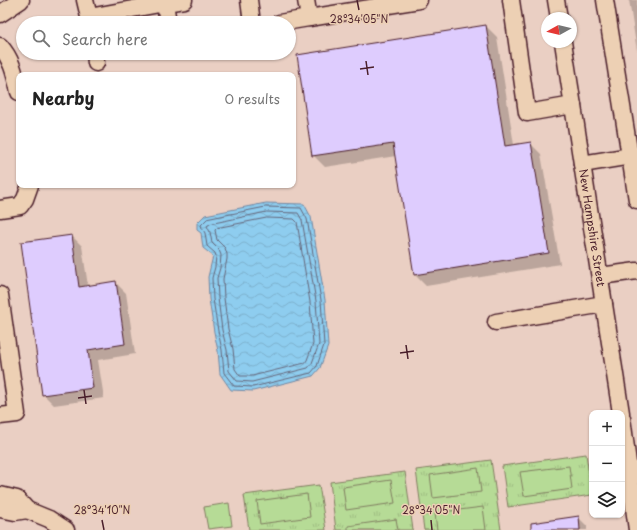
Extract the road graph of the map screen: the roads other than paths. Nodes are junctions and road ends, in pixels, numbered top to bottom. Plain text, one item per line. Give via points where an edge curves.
1 (21, 0) edge
2 (85, 0) edge
3 (184, 0) edge
4 (249, 0) edge
5 (306, 0) edge
6 (419, 0) edge
7 (511, 0) edge
8 (556, 0) edge
9 (605, 0) edge
10 (165, 1) edge
11 (558, 12) edge
12 (0, 14) edge
13 (89, 16) edge
14 (106, 16) edge
15 (167, 16) edge
16 (251, 16) edge
17 (309, 18) junction
18 (296, 20) edge
19 (0, 46) edge
20 (564, 48) edge
21 (16, 80) edge
22 (573, 105) junction
23 (634, 156) edge
24 (582, 164) junction
25 (29, 188) edge
26 (637, 200) edge
27 (0, 209) edge
28 (637, 270) edge
29 (600, 276) junction
30 (0, 295) edge
31 (604, 304) junction
32 (496, 322) dead end
33 (621, 410) edge
34 (0, 416) edge
35 (625, 440) edge
36 (0, 495) edge
37 (0, 509) edge
38 (27, 510) junction
39 (66, 530) edge
40 (637, 530) edge

1 - 12 street
2 - 13 street
3 - 10 street
4 - 16 street
5 - 17 street
6 - 17 street
7 - 22 street via 528,113
8 - 11 street
9 - 23 street
10 - 14 street
10 - 15 street
17 - 18 street
19 - 21 street via 12,65
20 - 22 street, New Hampshire Street
22 - 24 street, New Hampshire Street
23 - 24 street
23 - 26 street
24 - 29 street, New Hampshire Street
25 - 27 street via 20,206
28 - 29 street
29 - 31 street, New Hampshire Street
30 - 34 street via 17,414
31 - 32 street
31 - 33 street, New Hampshire Street
35 - 40 street
36 - 38 street via 17,500
37 - 38 street via 15,512
38 - 39 street via 49,519

